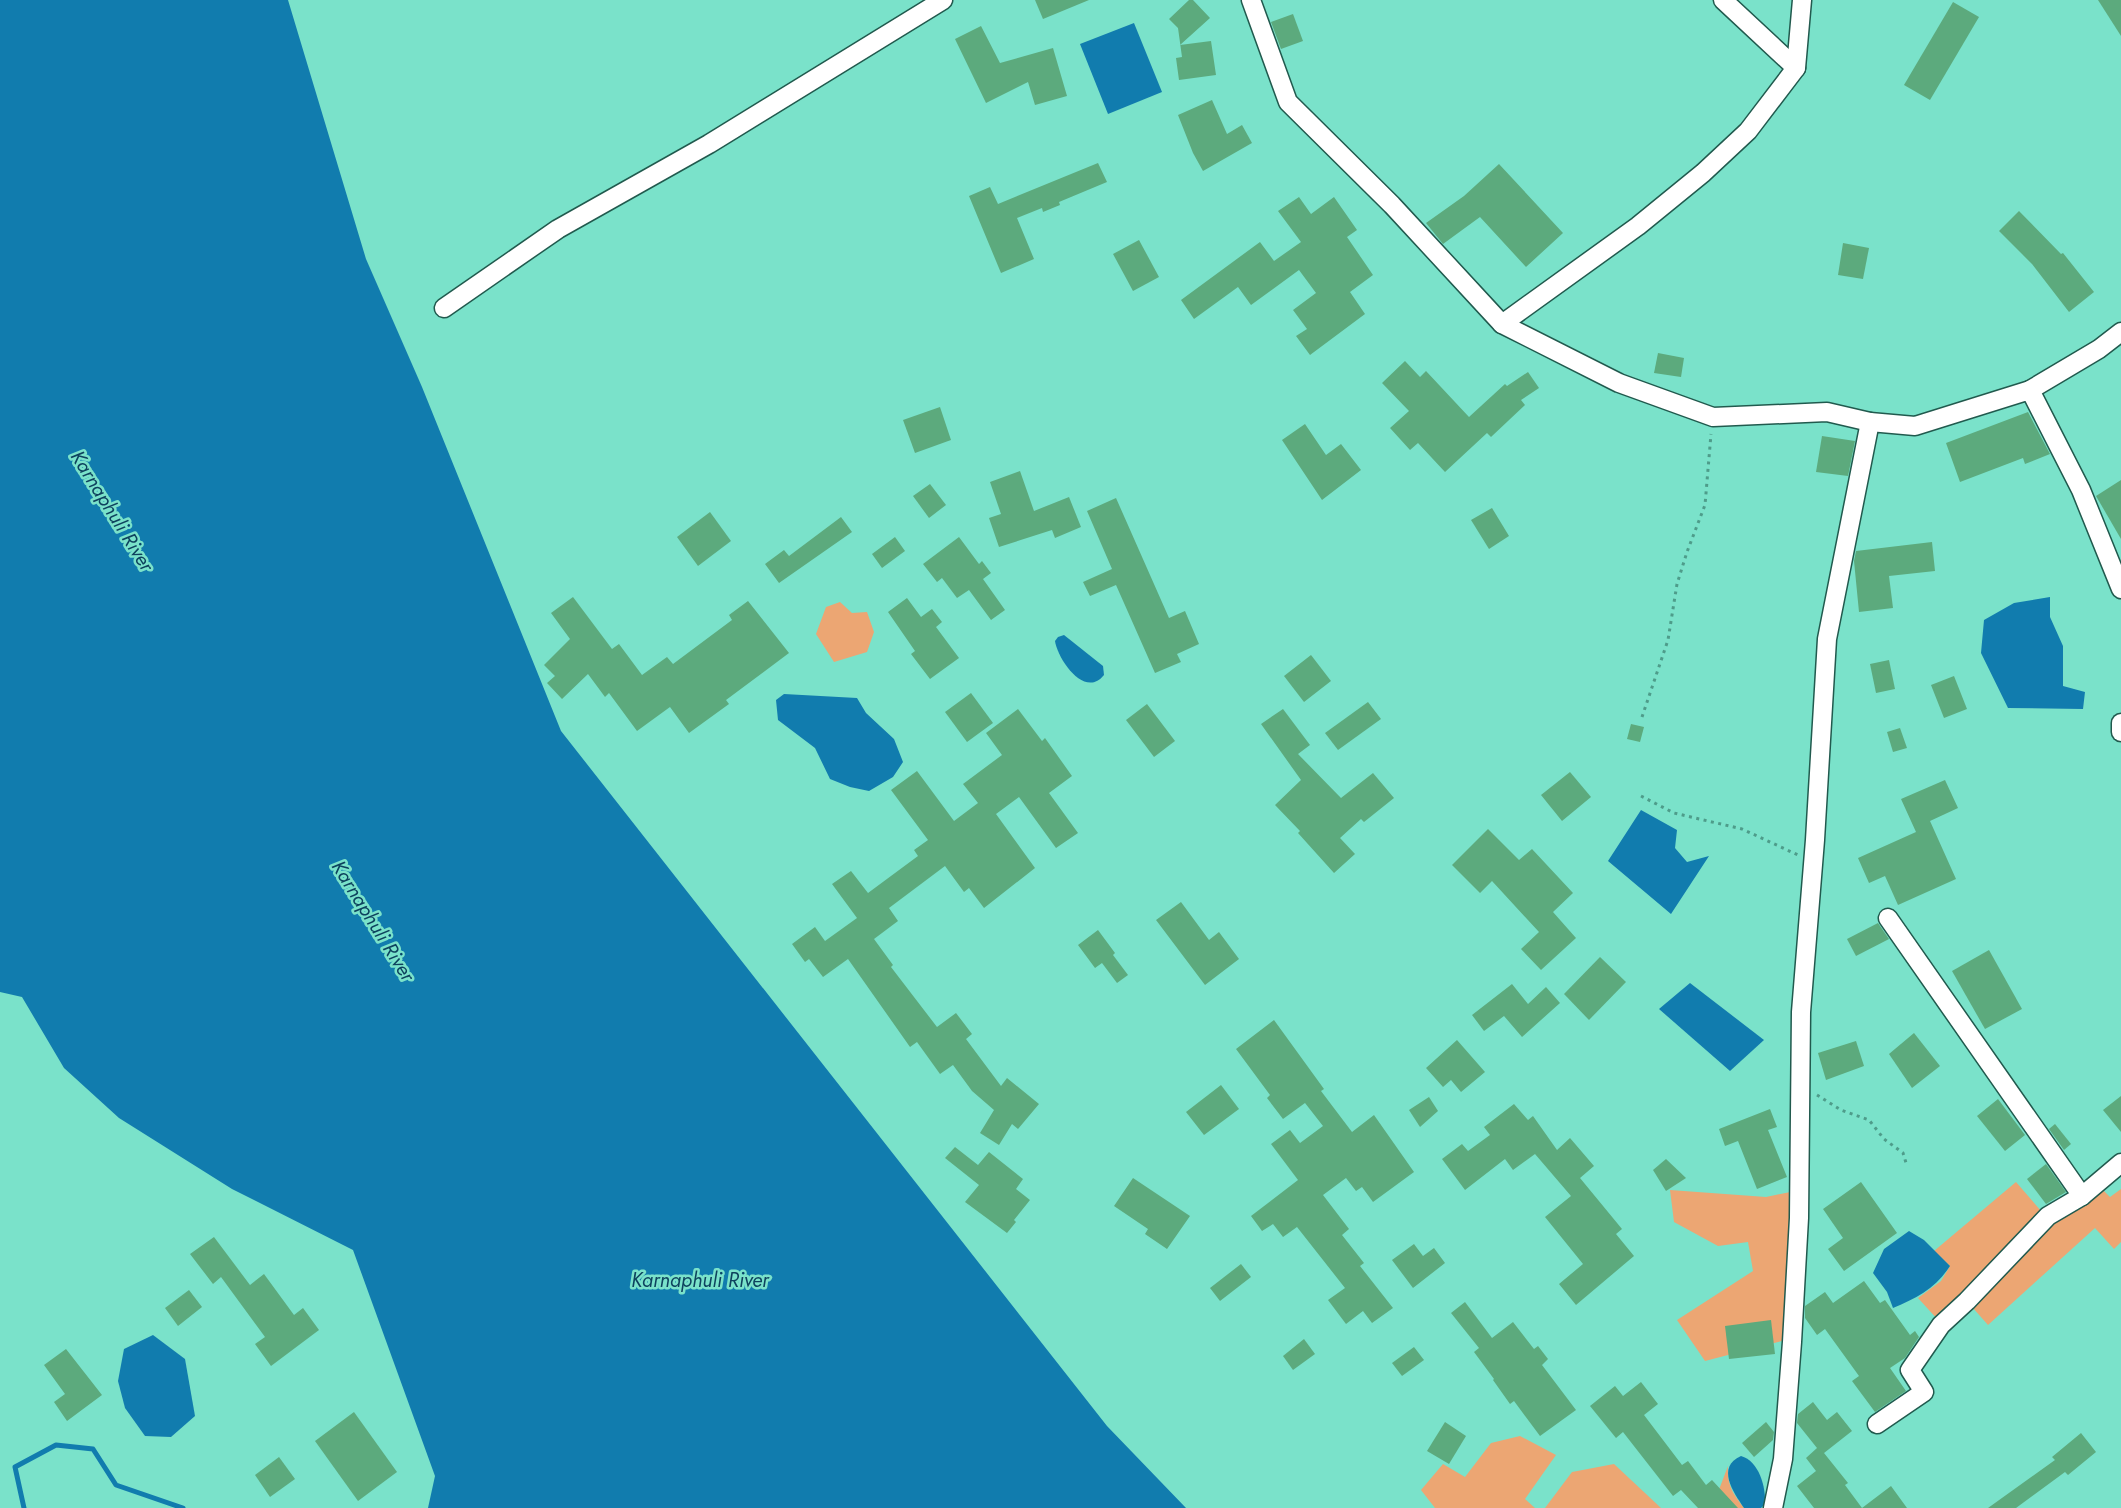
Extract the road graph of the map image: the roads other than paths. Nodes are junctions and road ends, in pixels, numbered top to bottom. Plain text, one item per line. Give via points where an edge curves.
1 (943, 0) edge
2 (1251, 0) edge
3 (1723, 0) edge
4 (1802, 0) edge
5 (1796, 68) junction
6 (444, 308) dead end
7 (1502, 324) junction
8 (2121, 332) edge
9 (2030, 390) junction
10 (1870, 422) junction
11 (2121, 589) edge
12 (2121, 723) edge
13 (2121, 732) edge
14 (1888, 918) dead end
15 (2121, 1163) edge
16 (2082, 1196) junction
17 (1877, 1424) dead end
18 (1773, 1508) edge

1 - 6 street via 709,144 558,229
2 - 7 street via 1288,102 1392,205
3 - 5 street
4 - 5 street
5 - 7 street via 1748,131 1703,174
7 - 10 street via 1619,383 1713,417 1827,412
8 - 9 street
9 - 10 street via 1915,426
9 - 11 street via 2081,490
10 - 18 street via 1827,639 1801,1012 1799,1218 1792,1342 1783,1459
12 - 13 street
14 - 16 street
15 - 16 street
16 - 17 street via 2048,1216 1941,1325 1910,1371 1924,1392

